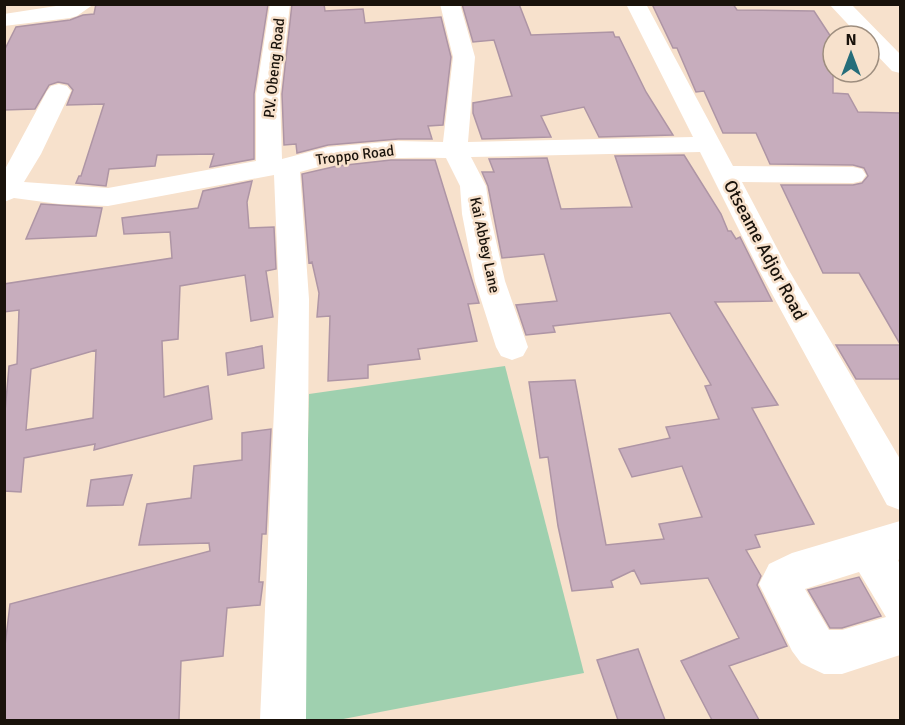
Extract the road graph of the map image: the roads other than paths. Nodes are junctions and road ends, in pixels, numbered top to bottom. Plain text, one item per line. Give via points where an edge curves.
1 (84, 4) edge
2 (280, 4) edge
3 (450, 4) edge
4 (636, 4) edge
5 (839, 4) edge
6 (4, 20) edge
7 (900, 66) edge
8 (59, 91) dead end
9 (709, 144) junction
10 (455, 150) junction
11 (278, 167) junction
12 (724, 174) junction
13 (853, 175) dead end
14 (6, 190) edge
15 (512, 347) dead end
16 (898, 483) edge
17 (884, 544) edge
18 (900, 602) edge
19 (900, 634) edge
20 (283, 720) edge

1 - 6 street via 70,12
2 - 11 street, P.V. Obeng Road via 268,94
3 - 10 street via 464,57
4 - 9 street, Otseame Adjor Road
5 - 7 street
8 - 14 street
9 - 10 street, Troppo Road
9 - 12 street, Otseame Adjor Road
10 - 11 street, Troppo Road via 398,149 328,155
10 - 15 street, Kai Abbey Lane via 473,186 490,281
11 - 14 street, Troppo Road via 108,197
11 - 20 street, P.V. Obeng Road via 294,299
12 - 13 street
12 - 16 street, Otseame Adjor Road via 774,270
17 - 18 street
17 - 19 street via 792,573 781,580 781,588 807,636 824,652 842,652

